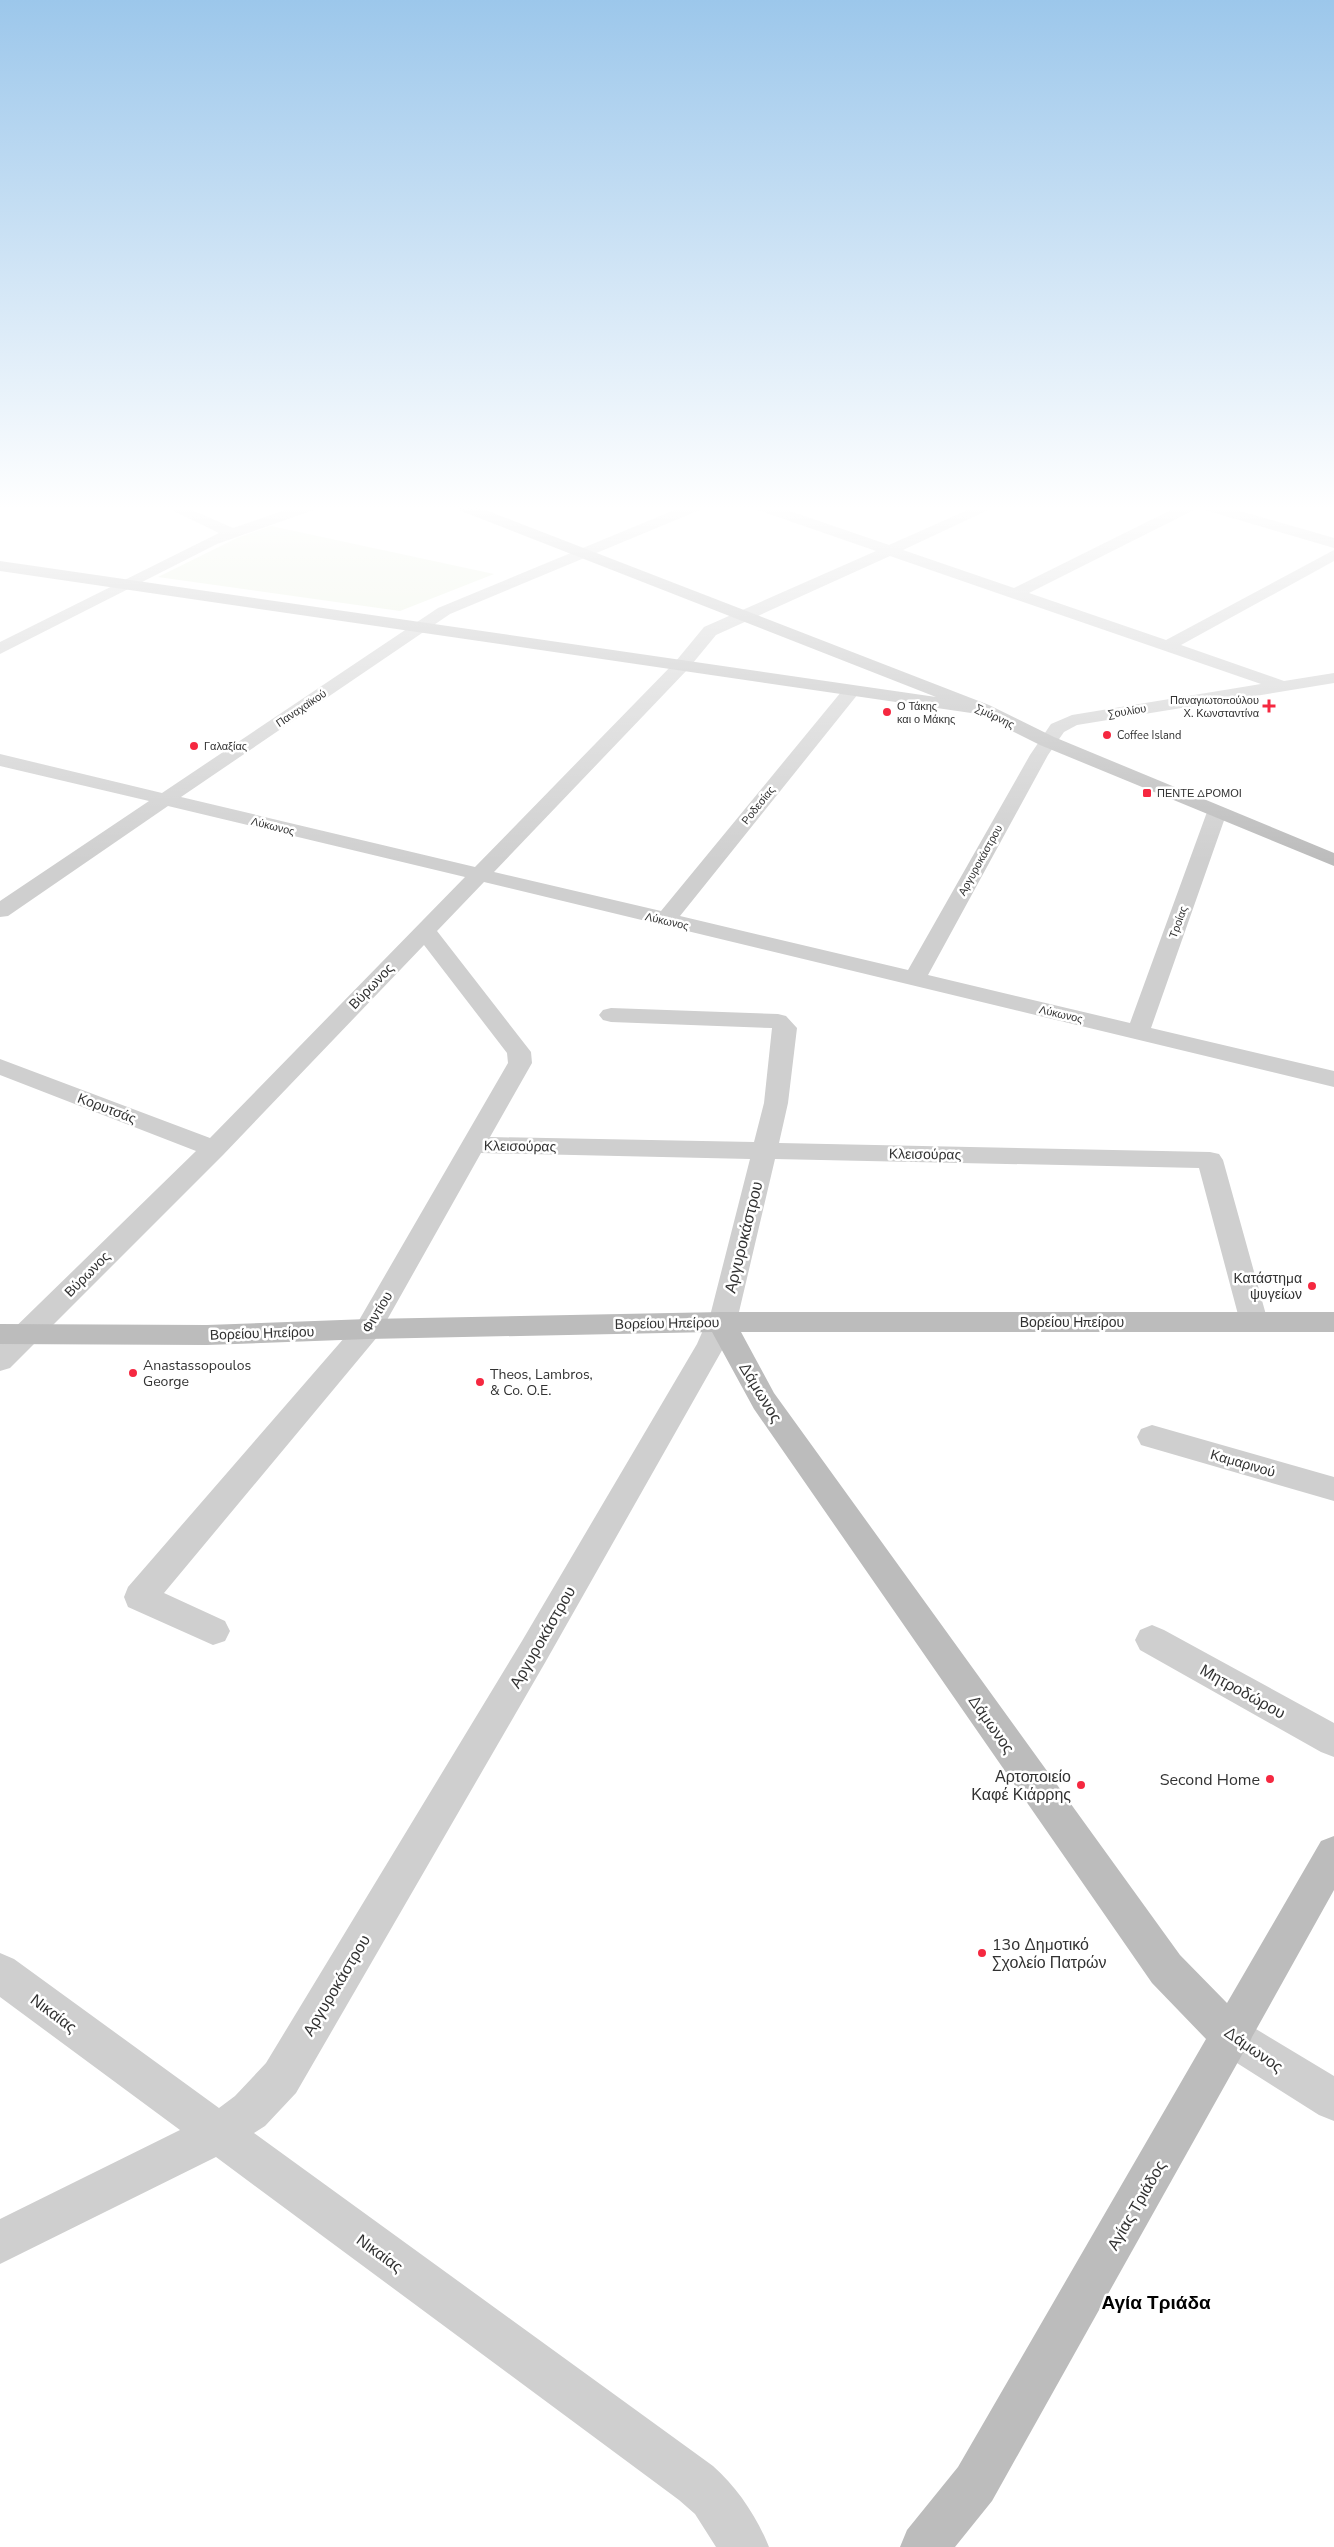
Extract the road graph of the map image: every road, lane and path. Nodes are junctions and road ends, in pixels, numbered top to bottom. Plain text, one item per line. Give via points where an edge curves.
1 (50, 623) edge
2 (392, 623) edge
3 (427, 623) edge
4 (728, 623) edge
5 (761, 623) edge
6 (1099, 623) edge
7 (1210, 623) edge
8 (420, 627) junction
9 (1168, 646) junction
10 (0, 649) edge
11 (682, 665) junction
12 (1334, 678) edge
13 (1284, 686) junction
14 (852, 690) junction
15 (983, 709) junction
16 (1047, 741) junction
17 (0, 760) edge
18 (165, 800) junction
19 (1217, 812) junction
20 (1334, 860) edge
21 (478, 876) junction
22 (0, 911) edge
23 (664, 920) junction
24 (425, 931) junction
25 (914, 979) junction
26 (612, 1015) dead end
27 (1138, 1033) junction
28 (0, 1066) edge
29 (1334, 1078) edge
30 (472, 1145) junction
31 (214, 1149) junction
32 (764, 1151) junction
33 (721, 1322) junction
34 (1254, 1322) junction
35 (1334, 1322) edge
36 (368, 1329) junction
37 (12, 1335) edge
38 (0, 1360) edge
39 (1152, 1437) dead end
40 (1334, 1488) edge
41 (213, 1631) dead end
42 (1152, 1640) dead end
43 (1334, 1741) edge
44 (1334, 1854) edge
45 (0, 1973) edge
46 (1232, 2037) junction
47 (1334, 2100) edge
48 (217, 2134) junction
49 (0, 2242) edge
50 (745, 2547) edge
51 (924, 2547) edge

1 - 10 street
2 - 8 main road
3 - 8 street, Παναχαϊκού
4 - 11 street, Βύρωνος via 710,631
5 - 15 main road, Σμύρνης
6 - 9 street
7 - 9 street
8 - 11 main road
8 - 18 street, Παναχαϊκού
9 - 13 street
11 - 14 main road
11 - 21 street, Βύρωνος
12 - 13 street, Σουλίου
13 - 16 street, Σουλίου via 1072,720 1057,728
14 - 15 main road
14 - 23 street, Ροδεσίας
15 - 16 main road, Σμύρνης
16 - 19 main road, Σμύρνης
16 - 25 street, Αργυροκάστρου
17 - 18 street, Λύκωνος
18 - 21 street, Λύκωνος
18 - 22 street, Παναχαϊκού
19 - 20 main road, Σμύρνης
19 - 27 street, Τροίας
21 - 23 street, Λύκωνος
21 - 24 street, Βύρωνος
23 - 25 street, Λύκωνος
24 - 30 street, Φιντίου via 519,1052 520,1063
24 - 31 street, Βύρωνος
25 - 27 street, Λύκωνος
26 - 32 street, Αργυροκάστρου via 778,1021 783,1024 785,1040 776,1103
27 - 29 street, Λύκωνος
28 - 31 street, Κορυτσάς
30 - 32 street, Κλεισούρας
30 - 36 street, Φιντίου
31 - 37 street, Βύρωνος
32 - 33 street, Αργυροκάστρου
32 - 34 street, Κλεισούρας via 1210,1160
33 - 34 main road, Βορείου Ηπείρου
33 - 36 main road, Βορείου Ηπείρου
33 - 46 main road, Δάμωνος via 764,1402 1166,1970
33 - 48 street, Αργυροκάστρου via 691,1381 593,1550 281,2078 250,2111
34 - 35 main road, Βορείου Ηπείρου
36 - 37 main road, Βορείου Ηπείρου via 207,1335
36 - 41 street, Φιντίου via 140,1596
37 - 38 street, Βύρωνος
39 - 40 street, Καμαρινού
42 - 43 street, Μητροδώρου
44 - 46 main road, Αγίας Τριάδος
45 - 48 street, Νικαίας
46 - 47 street, Δάμωνος
46 - 51 main road, Αγίας Τριάδος via 975,2484
48 - 49 street, Αργυροκάστρου
48 - 50 street, Νικαίας via 696,2483 712,2497

